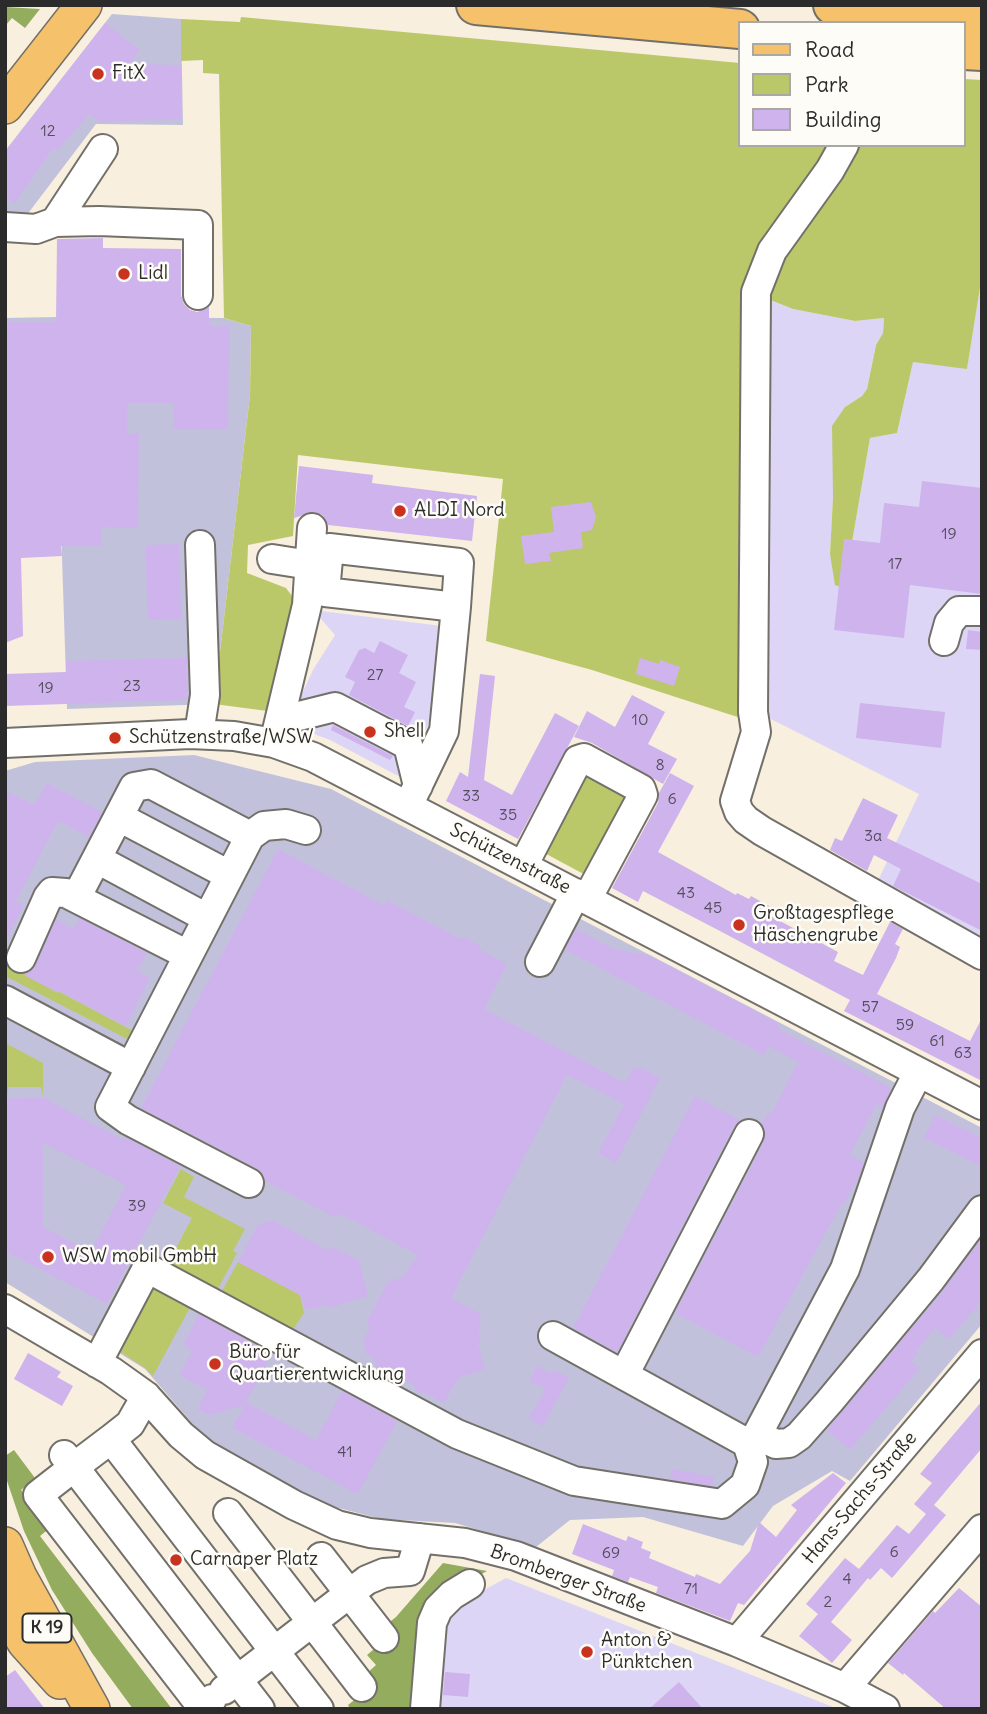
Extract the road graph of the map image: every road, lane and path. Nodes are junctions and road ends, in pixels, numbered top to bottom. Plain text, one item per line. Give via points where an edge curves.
1 (84, 5) edge
2 (476, 5) edge
3 (833, 5) edge
4 (982, 19) edge
5 (738, 29) edge
6 (5, 106) edge
7 (843, 147) edge
8 (103, 149) dead end
9 (55, 222) junction
10 (5, 227) edge
11 (198, 295) dead end
12 (312, 528) dead end
13 (200, 545) dead end
14 (272, 559) dead end
15 (310, 565) junction
16 (456, 607) dead end
17 (982, 611) edge
18 (944, 641) dead end
19 (199, 734) junction
20 (276, 737) junction
21 (8, 744) edge
22 (413, 796) junction
23 (118, 817) junction
24 (306, 831) dead end
25 (250, 836) junction
26 (97, 859) junction
27 (523, 866) junction
28 (229, 875) junction
29 (582, 896) junction
30 (76, 898) junction
31 (207, 918) junction
32 (982, 955) edge
33 (188, 956) junction
34 (21, 958) dead end
35 (540, 962) dead end
36 (5, 999) edge
37 (131, 1067) junction
38 (918, 1073) junction
39 (982, 1105) edge
40 (749, 1134) dead end
41 (249, 1183) dead end
42 (982, 1210) edge
43 (5, 1309) edge
44 (553, 1336) dead end
45 (982, 1354) edge
46 (97, 1363) junction
47 (624, 1375) junction
48 (146, 1396) junction
49 (121, 1432) junction
50 (752, 1439) junction
51 (69, 1461) junction
52 (228, 1513) dead end
53 (982, 1529) edge
54 (420, 1538) junction
55 (5, 1545) edge
56 (321, 1557) dead end
57 (470, 1584) dead end
58 (358, 1587) junction
59 (5, 1608) edge
60 (312, 1622) junction
61 (384, 1638) dead end
62 (737, 1642) junction
63 (275, 1651) junction
64 (238, 1680) junction
65 (362, 1687) dead end
66 (845, 1688) junction
67 (216, 1704) edge
68 (86, 1709) edge
69 (92, 1709) edge
70 (260, 1709) edge
71 (319, 1709) edge
72 (425, 1709) edge
73 (885, 1709) edge

1 - 6 main road
2 - 5 highway
3 - 4 highway
7 - 32 street via 772,251 757,292 756,732 735,801 746,820 762,831
8 - 9 street
9 - 10 street via 36,229
9 - 11 street via 198,225
12 - 15 street
13 - 19 street via 205,695
14 - 15 street
15 - 20 street via 307,605
16 - 22 street via 444,731
17 - 18 street via 959,611 949,623
19 - 20 street, Schützenstraße
19 - 21 street, Schützenstraße
20 - 22 street, Schützenstraße via 324,762
20 - 22 street via 295,717 335,707 408,745
22 - 27 street, Schützenstraße
23 - 25 street via 134,787 151,784
23 - 26 street
23 - 28 street
24 - 25 street via 286,824 264,826
25 - 28 street
26 - 30 street
26 - 31 street
27 - 29 street, Schützenstraße
27 - 29 street via 578,760 584,758 643,794
28 - 31 street
29 - 35 street
29 - 38 street, Schützenstraße
30 - 33 street
30 - 34 street via 52,892
31 - 33 street
33 - 37 street
36 - 37 street
37 - 41 street via 110,1107
38 - 39 street, Schützenstraße
38 - 50 street via 901,1108 845,1269
40 - 47 street
42 - 50 street via 931,1279 799,1436 776,1444
43 - 46 street, Bromberger Straße
44 - 47 street
45 - 62 street, Hans-Sachs-Straße
46 - 48 street, Bromberger Straße
46 - 50 street via 147,1268 457,1434 575,1481 722,1504 746,1485 753,1462
47 - 50 street
48 - 49 street
48 - 54 street, Bromberger Straße via 205,1455 294,1505 337,1525
49 - 51 street
49 - 63 street
51 - 64 street
51 - 67 street via 38,1495 202,1707
52 - 60 street
53 - 66 street
54 - 58 street via 410,1572 384,1573
54 - 62 street, Bromberger Straße via 516,1556
55 - 69 main road, K 19
56 - 58 street
57 - 72 street via 445,1602 432,1623
58 - 60 street
58 - 61 street
59 - 68 main road, K 19 via 25,1642
60 - 63 street
60 - 65 street
62 - 66 street, Bromberger Straße
63 - 64 street
63 - 71 street
64 - 67 street
64 - 70 street
66 - 73 street, Bromberger Straße

